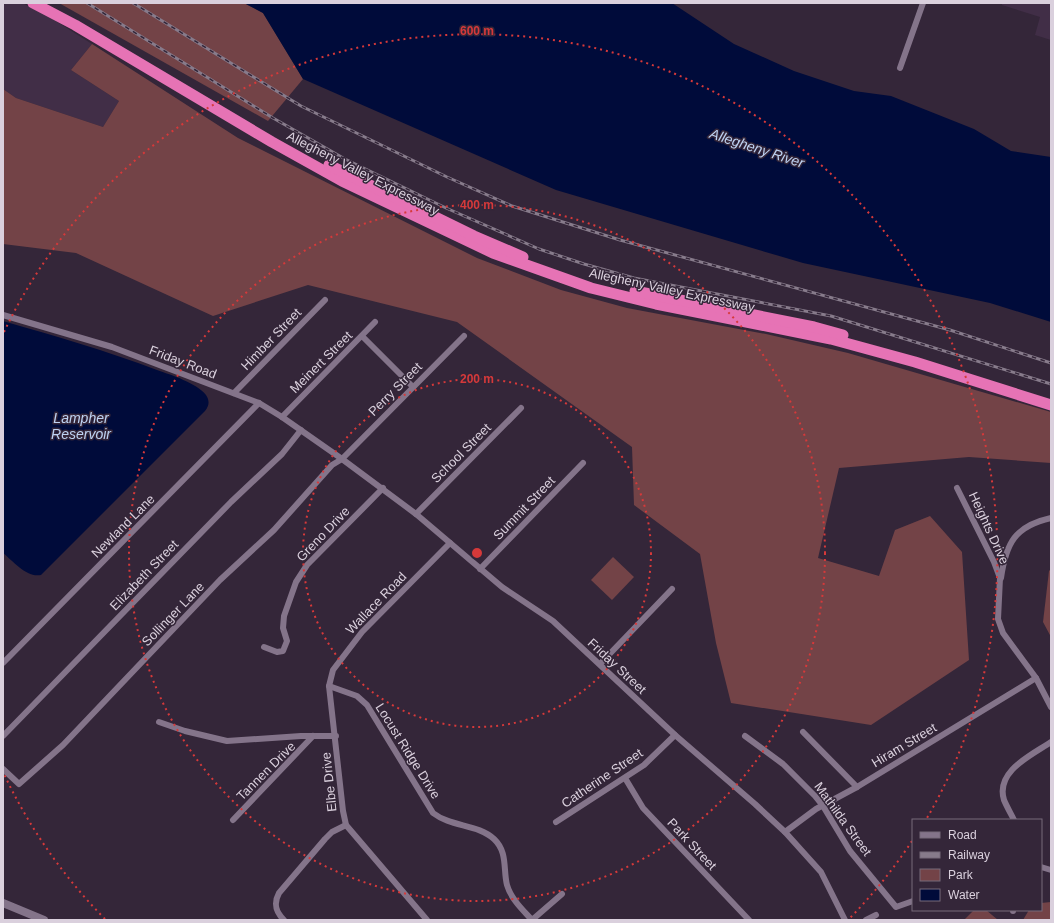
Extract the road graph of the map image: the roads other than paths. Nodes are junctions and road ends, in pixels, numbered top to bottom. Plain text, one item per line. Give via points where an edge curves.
1 (33, 3) edge
2 (49, 3) edge
3 (923, 3) edge
4 (900, 68) dead end
5 (325, 300) dead end
6 (3, 315) edge
7 (375, 322) dead end
8 (362, 336) junction
9 (464, 336) dead end
10 (413, 387) junction
11 (234, 394) junction
12 (1051, 397) edge
13 (259, 403) junction
14 (1051, 405) edge
15 (521, 408) dead end
16 (282, 417) junction
17 (301, 430) junction
18 (342, 459) junction
19 (583, 463) dead end
20 (383, 488) junction
21 (957, 488) dead end
22 (416, 514) junction
23 (1051, 518) edge
24 (450, 543) junction
25 (480, 569) junction
26 (1000, 578) junction
27 (672, 589) dead end
28 (264, 647) dead end
29 (3, 663) edge
30 (600, 664) junction
31 (1036, 678) junction
32 (329, 686) junction
33 (1051, 707) edge
34 (159, 722) dead end
35 (803, 732) dead end
36 (675, 735) junction
37 (3, 736) edge
38 (313, 736) junction
39 (336, 736) junction
40 (745, 736) dead end
41 (1051, 742) edge
42 (3, 769) edge
43 (625, 778) junction
44 (857, 787) junction
45 (823, 806) junction
46 (1014, 819) edge
47 (233, 820) dead end
48 (556, 822) dead end
49 (346, 825) junction
50 (785, 832) junction
51 (562, 894) dead end
52 (912, 901) edge
53 (3, 903) edge
54 (876, 915) dead end
55 (44, 920) edge
56 (284, 920) edge
57 (427, 920) edge
58 (532, 920) edge
59 (749, 920) edge
60 (844, 920) edge
61 (866, 920) edge

1 - 14 highway, Allegheny Valley Expressway via 342,181 493,253 617,295 831,339 915,362
2 - 12 highway, Allegheny Valley Expressway via 311,156 519,255 574,275 639,292 814,327
3 - 4 street
5 - 11 street, Himber Street
6 - 11 street, Friday Road via 112,347
7 - 8 street, Meinert Street
8 - 10 street
8 - 16 street, Meinert Street
9 - 10 street, Perry Street
10 - 18 street, Perry Street
11 - 13 street, Friday Road
13 - 16 street, Friday Road
13 - 29 street, Newland Lane
15 - 22 street, School Street
16 - 17 street, Friday Road
17 - 18 street, Friday Road
17 - 37 street, Elizabeth Street via 282,454 231,502
18 - 20 street, Friday Street
18 - 42 street, Sollinger Lane via 332,465 274,530 220,580 63,745 19,784
19 - 25 street, Summit Street
20 - 22 street, Friday Street
20 - 28 street, Greno Drive via 307,565 296,582 284,616 283,628 287,641 283,651 278,652
21 - 26 street, Heights Drive
22 - 24 street, Friday Street
23 - 26 street via 1028,524 1013,538 1005,555
24 - 25 street, Friday Street
24 - 32 street, Wallace Road via 362,632 336,665
25 - 30 street, Friday Street via 516,598 553,622
26 - 31 street, Heights Drive via 1000,626
27 - 30 street
30 - 36 street, Friday Street
31 - 33 street, Heights Drive
31 - 44 street, Hiram Street
32 - 39 street, Elbe Drive
32 - 58 street, Locust Ridge Drive via 357,696 366,705 433,813 444,820 481,832 498,843 510,893
34 - 38 street via 227,741
35 - 44 street
36 - 43 street, Catherine Street via 648,761
36 - 50 street, Friday Street
38 - 39 street
38 - 47 street, Tannen Drive
39 - 49 street, Elbe Drive
40 - 45 street, Mathilda Street via 783,764
41 - 46 street via 1011,770 1004,780 1004,800
43 - 48 street, Catherine Street
43 - 59 street, Park Street via 643,808
44 - 45 street, Hiram Street
45 - 50 street, Hiram Street
45 - 52 street, Mathilda Street via 850,851 896,907
49 - 56 street via 325,839 279,893 276,898 276,909
49 - 57 street, Elbe Drive
50 - 60 street, Friday Street via 821,872
51 - 58 street
53 - 55 street
54 - 61 street

